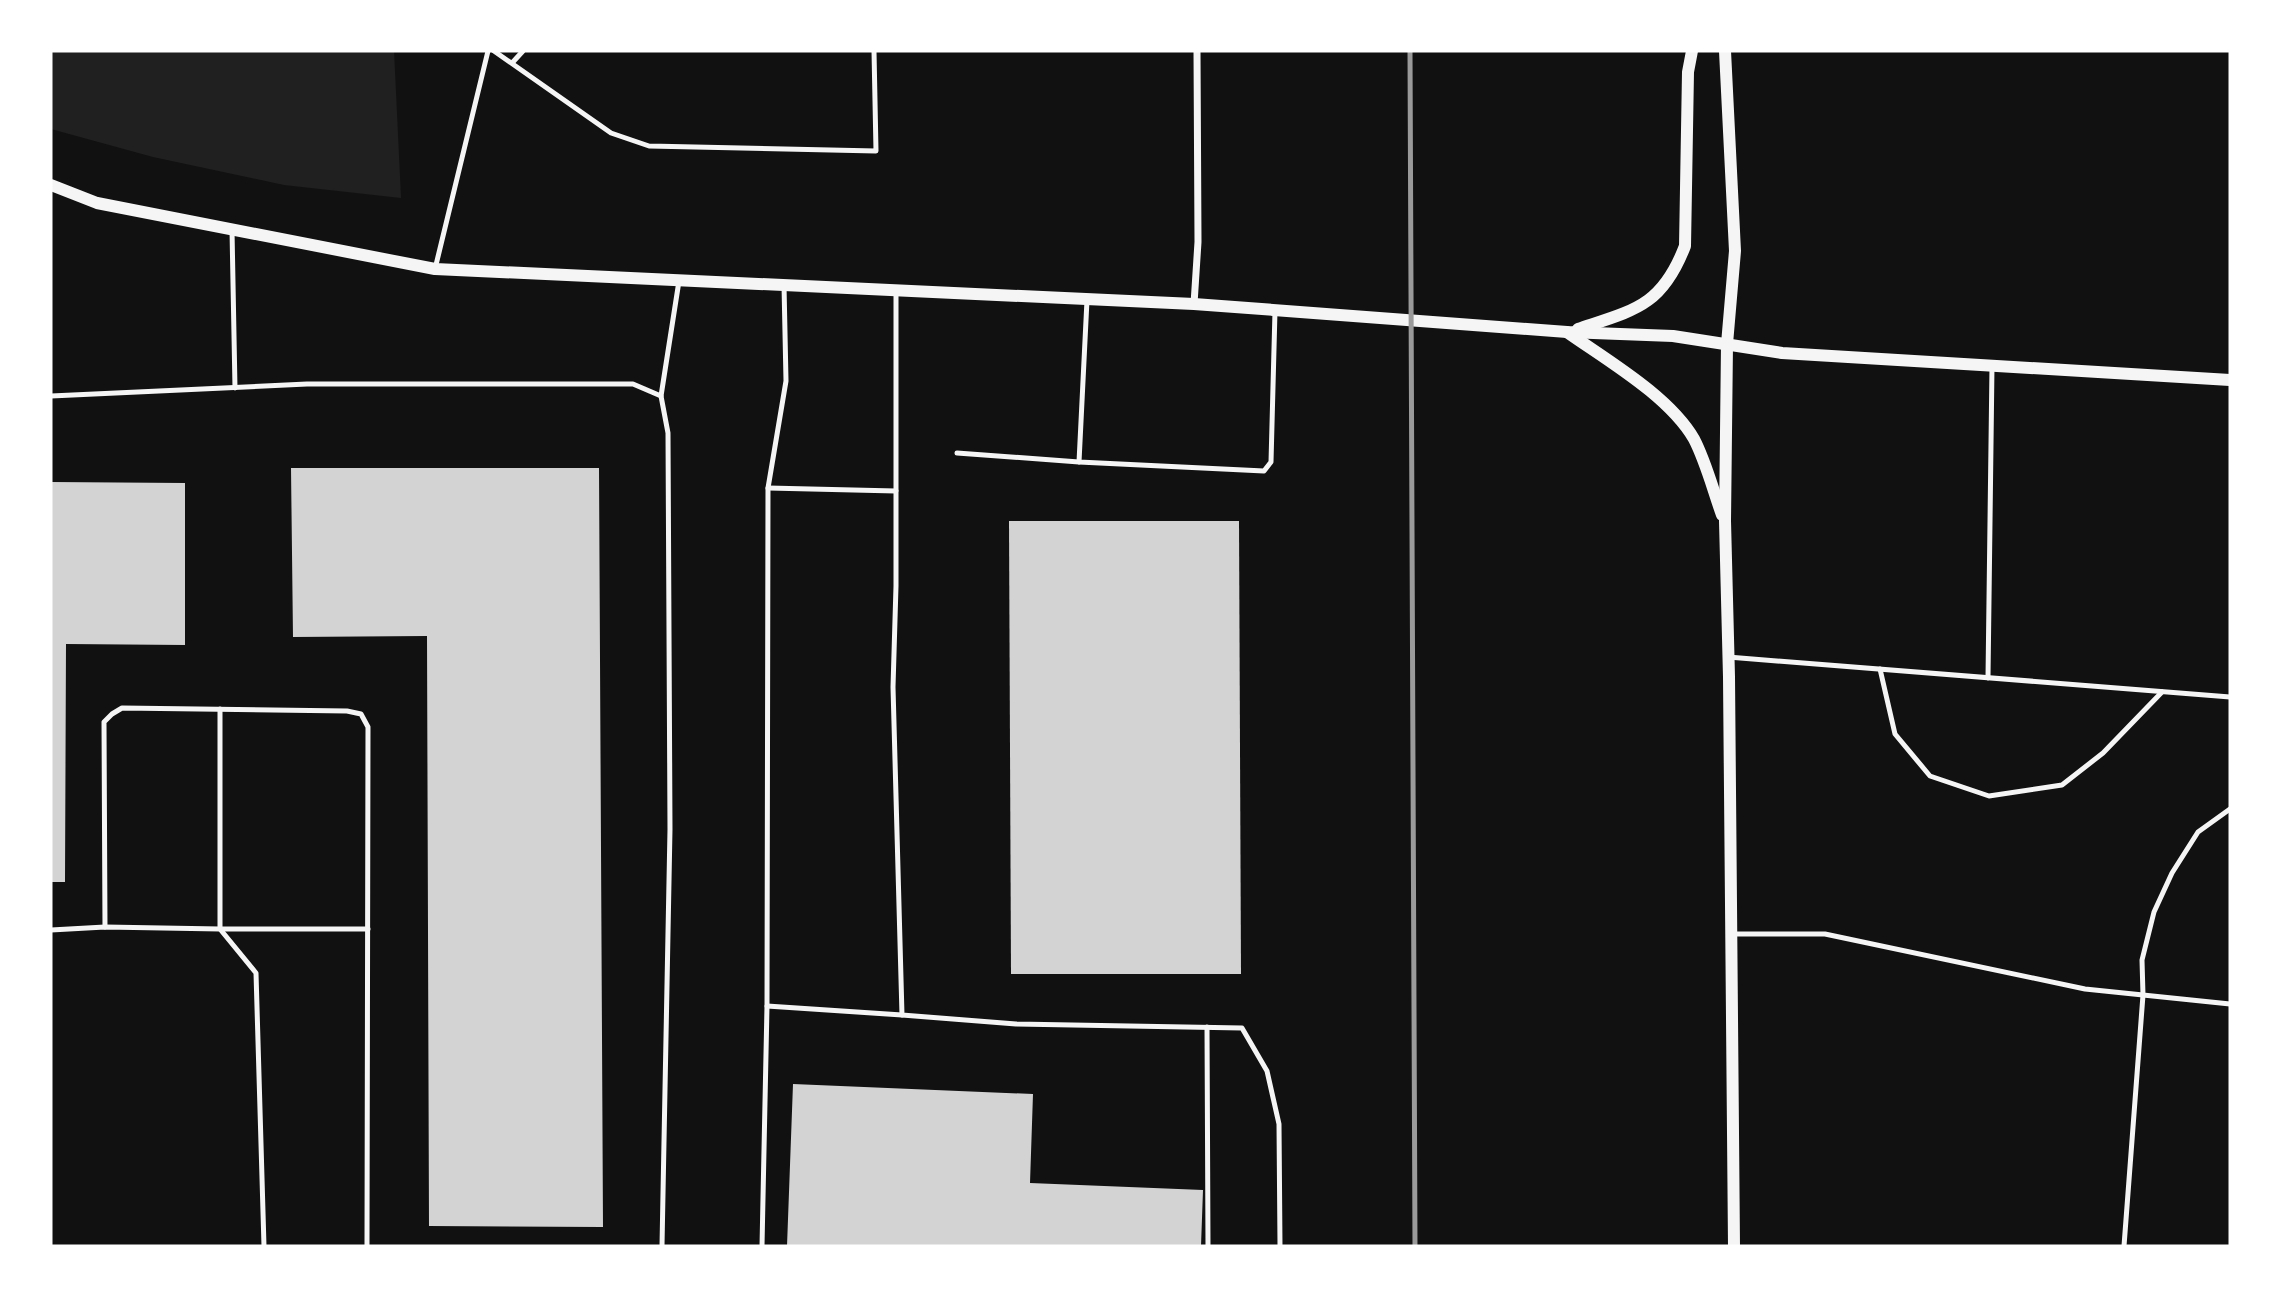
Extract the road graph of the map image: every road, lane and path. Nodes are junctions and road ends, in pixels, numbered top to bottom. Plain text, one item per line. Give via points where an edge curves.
1 (488, 51) edge
2 (494, 51) edge
3 (523, 51) edge
4 (874, 51) edge
5 (1197, 51) edge
6 (1692, 51) edge
7 (1725, 51) edge
8 (512, 63) junction
9 (51, 185) edge
10 (232, 229) junction
11 (435, 269) junction
12 (679, 280) junction
13 (784, 285) junction
14 (896, 290) junction
15 (1087, 300) junction
16 (1194, 304) junction
17 (1275, 311) junction
18 (1567, 332) junction
19 (1727, 344) junction
20 (1992, 366) junction
21 (2230, 380) edge
22 (234, 388) junction
23 (51, 396) edge
24 (661, 396) junction
25 (957, 453) dead end
26 (1079, 462) junction
27 (768, 488) junction
28 (896, 491) junction
29 (1725, 522) junction
30 (1728, 657) junction
31 (1880, 669) junction
32 (1988, 678) junction
33 (2162, 692) junction
34 (2230, 697) edge
35 (220, 709) junction
36 (2230, 809) edge
37 (105, 927) junction
38 (220, 929) junction
39 (368, 929) junction
40 (51, 930) edge
41 (1729, 934) junction
42 (2143, 995) junction
43 (2230, 1004) edge
44 (767, 1006) junction
45 (902, 1015) junction
46 (1207, 1027) junction
47 (264, 1246) edge
48 (368, 1246) edge
49 (662, 1246) edge
50 (762, 1246) edge
51 (1208, 1246) edge
52 (1280, 1246) edge
53 (1734, 1246) edge
54 (2124, 1246) edge

1 - 11 lane
2 - 8 lane
3 - 8 lane
4 - 8 lane via 876,151 649,146 611,133
5 - 16 street
6 - 18 street via 1685,246 1678,265 1667,285 1650,300
7 - 19 street via 1735,251
9 - 10 street via 97,203
10 - 11 street
10 - 22 lane
11 - 12 street
12 - 13 street
12 - 24 lane
13 - 14 street
13 - 27 lane via 786,382
14 - 15 street
14 - 28 lane
15 - 16 street
15 - 26 lane
16 - 17 street
17 - 18 street
17 - 26 lane via 1271,462 1264,471
18 - 19 street via 1673,336
18 - 29 street via 1680,418 1695,441
19 - 20 street via 1782,353
19 - 29 street
20 - 21 street
20 - 32 lane
22 - 23 lane
22 - 24 lane via 633,384
24 - 49 lane via 668,433 670,829
25 - 26 lane
27 - 28 lane
27 - 44 lane
28 - 45 lane via 894,714
29 - 30 street
30 - 31 lane
30 - 41 street
31 - 32 lane
31 - 33 lane via 1895,734 1930,776 1989,796 2062,785 2102,753
32 - 33 lane
33 - 34 lane
35 - 37 lane via 122,708 104,722
35 - 38 lane
35 - 39 lane via 361,714 368,727
36 - 42 lane via 2198,832 2172,873 2154,912 2142,960
37 - 38 lane
37 - 40 lane
38 - 39 lane
38 - 47 lane via 256,973
39 - 48 lane
41 - 42 lane via 1825,934 2085,989
41 - 53 street
42 - 43 lane
42 - 54 lane
44 - 45 lane
44 - 50 lane
45 - 46 lane via 1016,1024
46 - 51 lane
46 - 52 lane via 1242,1028 1267,1071 1279,1124

